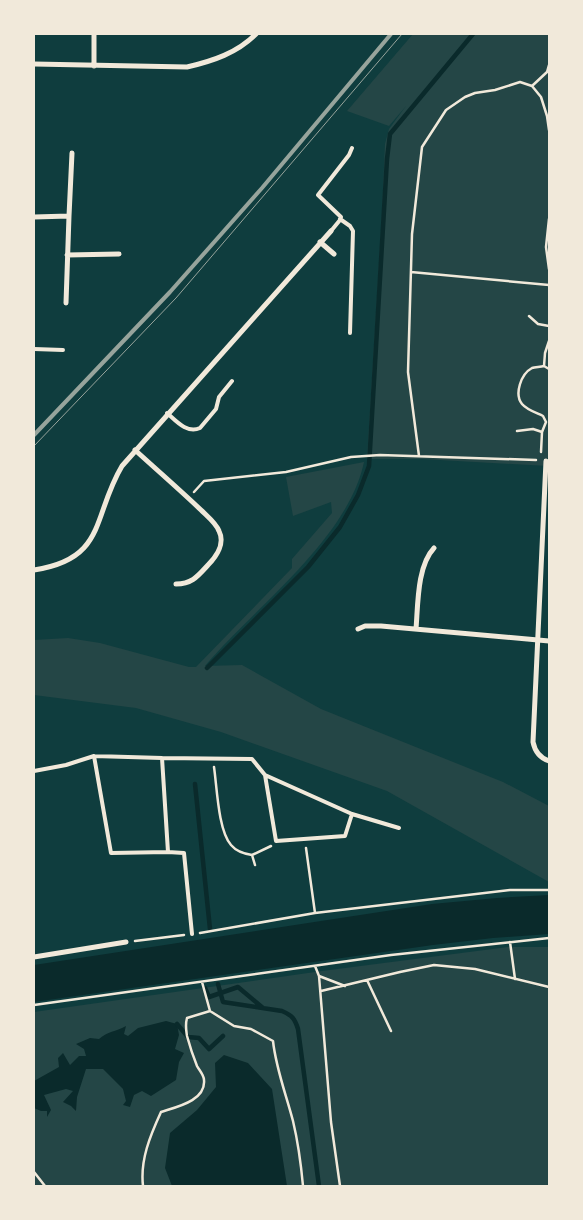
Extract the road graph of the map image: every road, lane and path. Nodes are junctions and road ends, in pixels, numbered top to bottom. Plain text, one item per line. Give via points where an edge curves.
1 (94, 34) edge
2 (256, 34) edge
3 (34, 64) edge
4 (549, 65) edge
5 (94, 66) junction
6 (532, 86) junction
7 (549, 130) edge
8 (352, 148) dead end
9 (72, 153) dead end
10 (69, 216) junction
11 (34, 217) edge
12 (340, 219) junction
13 (549, 219) edge
14 (330, 231) joint
15 (320, 242) junction
16 (119, 254) dead end
17 (334, 254) dead end
18 (67, 255) junction
19 (549, 270) edge
20 (411, 272) junction
21 (549, 285) edge
22 (66, 303) dead end
23 (529, 316) dead end
24 (549, 326) edge
25 (350, 333) dead end
26 (549, 340) edge
27 (34, 349) edge
28 (62, 350) dead end
29 (544, 366) junction
30 (549, 369) edge
31 (232, 381) dead end
32 (167, 413) junction
33 (547, 422) edge
34 (517, 431) dead end
35 (542, 432) junction
36 (135, 450) junction
37 (419, 456) junction
38 (539, 460) junction
39 (546, 461) joint
40 (188, 498) junction
41 (434, 548) dead end
42 (34, 570) edge
43 (176, 584) dead end
44 (358, 629) dead end
45 (416, 629) junction
46 (538, 640) junction
47 (549, 641) edge
48 (94, 756) junction
49 (162, 758) junction
50 (212, 758) junction
51 (549, 761) edge
52 (34, 771) edge
53 (266, 775) junction
54 (352, 814) junction
55 (398, 828) dead end
56 (305, 839) junction
57 (276, 841) junction
58 (168, 852) junction
59 (252, 855) junction
60 (255, 865) dead end
61 (549, 890) edge
62 (315, 913) junction
63 (192, 934) junction
64 (549, 938) edge
65 (126, 942) joint
66 (510, 942) junction
67 (34, 957) edge
68 (315, 966) junction
69 (319, 976) junction
70 (515, 979) junction
71 (367, 980) junction
72 (202, 982) junction
73 (345, 986) junction
74 (549, 987) edge
75 (321, 991) junction
76 (34, 1005) edge
77 (210, 1011) junction
78 (390, 1031) dead end
79 (34, 1172) edge
80 (45, 1186) edge
81 (143, 1186) edge
82 (303, 1186) edge
83 (340, 1186) edge

1 - 5 street
2 - 5 street via 232,52 187,67
3 - 5 street
4 - 6 path via 547,72
6 - 7 path via 542,96
6 - 20 path via 520,82 475,93 446,110 422,147
8 - 12 lane via 318,195 340,215
9 - 10 street
10 - 11 street
10 - 18 street
12 - 14 lane
12 - 25 lane via 353,231
13 - 19 path via 546,247
14 - 15 street
15 - 17 street
15 - 32 street
16 - 18 street
18 - 22 street
20 - 21 path
20 - 37 path via 408,372
23 - 24 path via 538,324
26 - 29 path
27 - 28 lane
29 - 30 path
29 - 33 path via 532,368 526,374 518,393 522,404 544,416
31 - 32 lane via 219,397 216,409 200,428 185,428
32 - 36 street
33 - 35 path
34 - 35 path via 533,429
35 - 38 path
36 - 40 street
36 - 42 street via 106,496 96,530 88,543 60,565
37 - 38 path
37 - 40 path via 380,454 351,457 286,472 204,481
38 - 39 path
39 - 46 street
40 - 43 street via 218,528 220,546 214,559 196,578
41 - 45 street via 423,566
44 - 45 street via 371,625
45 - 46 street
46 - 47 street
46 - 51 street via 533,742 540,756
48 - 49 lane
48 - 52 lane
48 - 58 lane via 111,853
49 - 50 lane
49 - 58 lane
50 - 53 lane via 252,759
50 - 59 path via 223,832 232,846
53 - 54 lane
53 - 57 lane
54 - 55 lane
54 - 56 lane via 345,836
56 - 57 lane
56 - 62 path
57 - 59 path via 268,849
58 - 63 lane via 184,853
59 - 60 path
61 - 62 path via 510,890
62 - 63 path
63 - 65 path
64 - 66 path
65 - 67 street
66 - 68 path
66 - 70 path
68 - 69 path
68 - 72 path
69 - 73 path
69 - 75 path
70 - 71 path via 475,969 434,965
70 - 74 path
71 - 73 path
71 - 78 path
72 - 76 path
72 - 77 path
73 - 75 path
75 - 83 path via 331,1122
77 - 81 path via 187,1018 185,1024 189,1045 204,1078 203,1087 193,1100 161,1112 144,1156
77 - 82 path via 234,1026 251,1029 273,1041 301,1160
79 - 80 path

